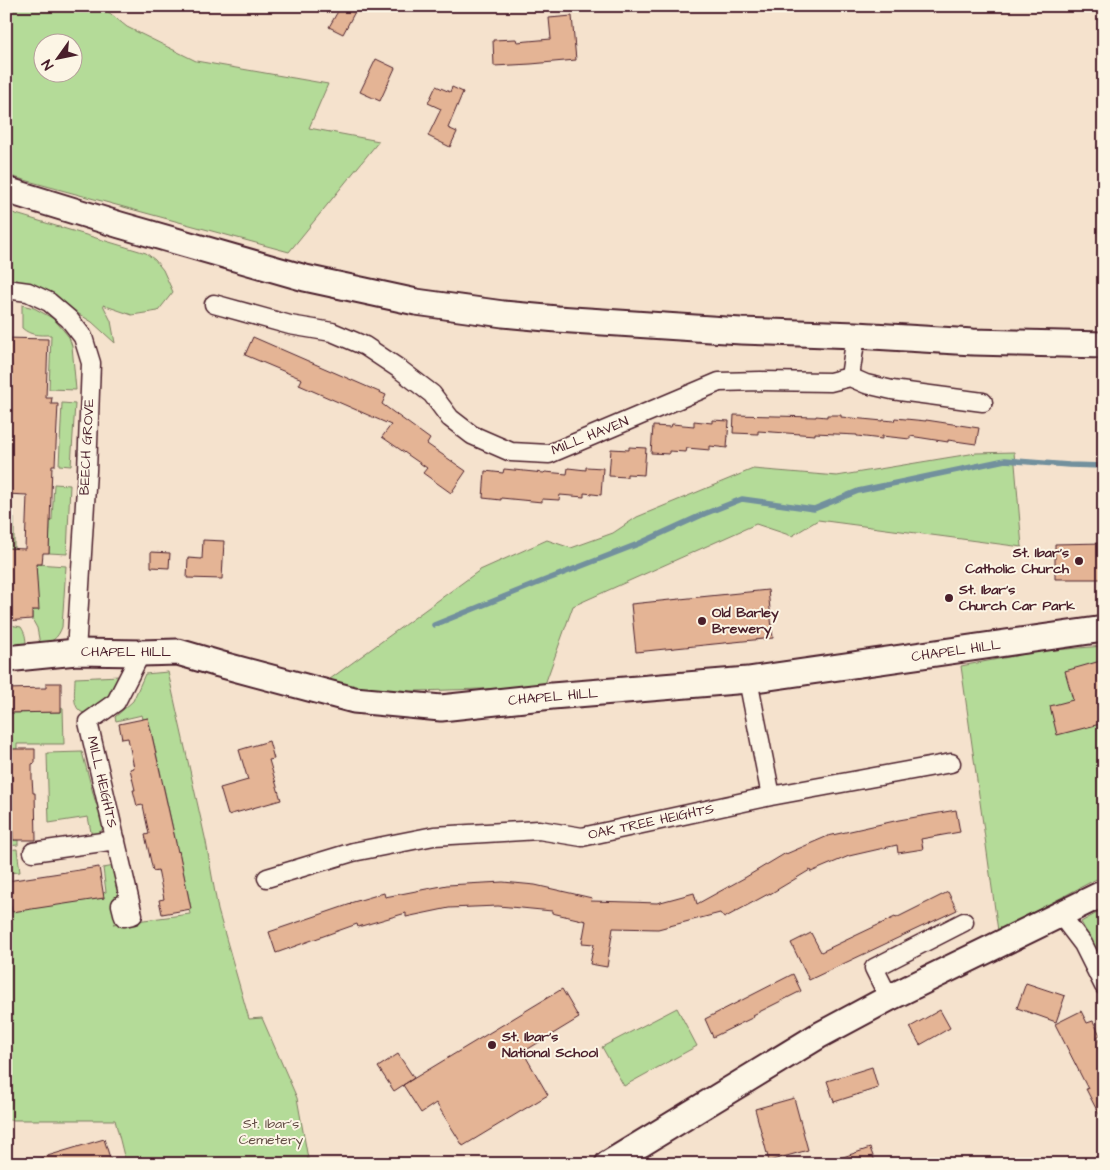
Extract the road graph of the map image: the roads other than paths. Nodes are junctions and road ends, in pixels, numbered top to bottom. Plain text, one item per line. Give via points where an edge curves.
1 (6, 190) edge
2 (6, 289) edge
3 (214, 304) dead end
4 (856, 335) junction
5 (1104, 345) edge
6 (850, 377) junction
7 (983, 402) dead end
8 (1104, 629) edge
9 (76, 652) junction
10 (141, 653) junction
11 (6, 659) edge
12 (748, 680) junction
13 (951, 763) dead end
14 (771, 796) junction
15 (116, 840) junction
16 (33, 852) dead end
17 (267, 878) dead end
18 (1104, 892) edge
19 (130, 903) dead end
20 (1060, 914) junction
21 (964, 922) dead end
22 (1104, 986) edge
23 (889, 998) junction
24 (608, 1164) edge

1 - 4 street via 305,278 416,302 557,319 741,332
2 - 9 street, BEECH GROVE via 28,292 49,302 69,319 83,337 91,363
3 - 6 street, MILL HAVEN via 290,326 332,332 365,346 432,394 450,418 472,435 511,452 549,454 719,382 830,382
4 - 5 street
4 - 6 street
6 - 7 street via 892,390
8 - 12 street, CHAPEL HILL
9 - 10 street, CHAPEL HILL
9 - 11 street, CHAPEL HILL
10 - 12 street, CHAPEL HILL via 178,652 354,700 441,708
10 - 15 street, MILL HEIGHTS via 116,702 88,722
12 - 14 street
13 - 14 street, OAK TREE HEIGHTS
14 - 17 street, OAK TREE HEIGHTS via 582,837 539,830 434,836 354,852
15 - 16 street, MILL HEIGHTS
15 - 19 street, MILL HEIGHTS
18 - 20 street
20 - 22 street via 1082,944
20 - 23 street
21 - 23 street via 874,968
23 - 24 street via 818,1036

